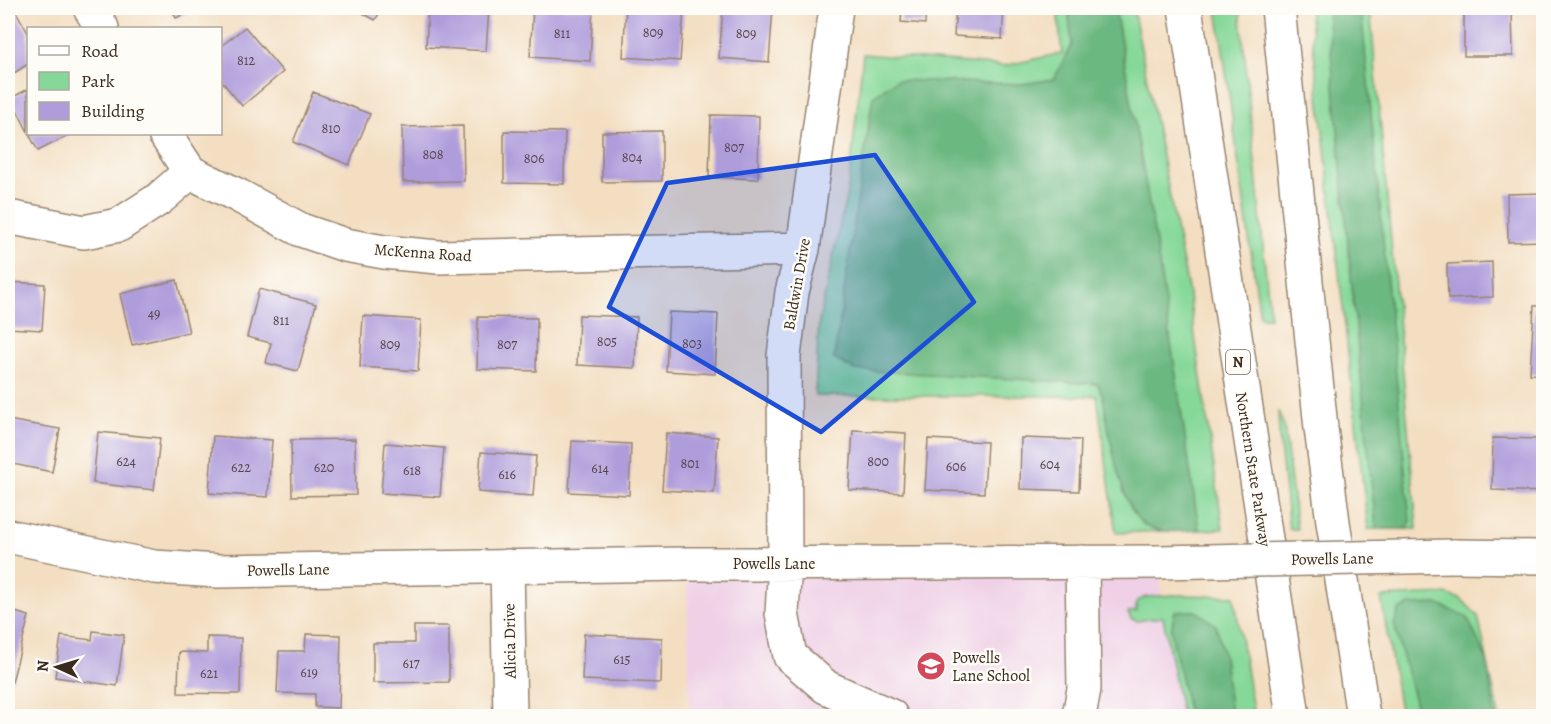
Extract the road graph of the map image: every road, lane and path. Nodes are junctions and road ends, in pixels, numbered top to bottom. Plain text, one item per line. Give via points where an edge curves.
1 (90, 8) edge
2 (836, 8) edge
3 (1185, 8) edge
4 (1278, 8) edge
5 (101, 27) edge
6 (166, 135) edge
7 (190, 172) junction
8 (8, 217) edge
9 (803, 249) junction
10 (8, 536) edge
11 (1544, 557) edge
12 (1082, 562) junction
13 (785, 563) junction
14 (507, 566) junction
15 (510, 717) edge
16 (891, 717) edge
17 (1079, 717) edge
18 (1293, 717) edge
19 (1363, 717) edge

1 - 5 main road
2 - 9 main road, Baldwin Drive
3 - 18 main road, Northern State Parkway / N
4 - 19 main road via 1321,428
6 - 7 main road
7 - 8 main road via 159,199 119,225 84,232
7 - 9 main road, McKenna Road via 301,230 384,252 438,257
9 - 13 main road, Baldwin Drive via 792,292 784,356
10 - 14 main road, Powells Lane via 154,567 218,571
11 - 12 main road, Powells Lane, bridge
12 - 13 main road, Powells Lane
12 - 17 main road via 1084,689
13 - 14 main road, Powells Lane
13 - 16 main road, Baldwin Drive via 782,613 789,656 826,687
14 - 15 main road, Alicia Drive

